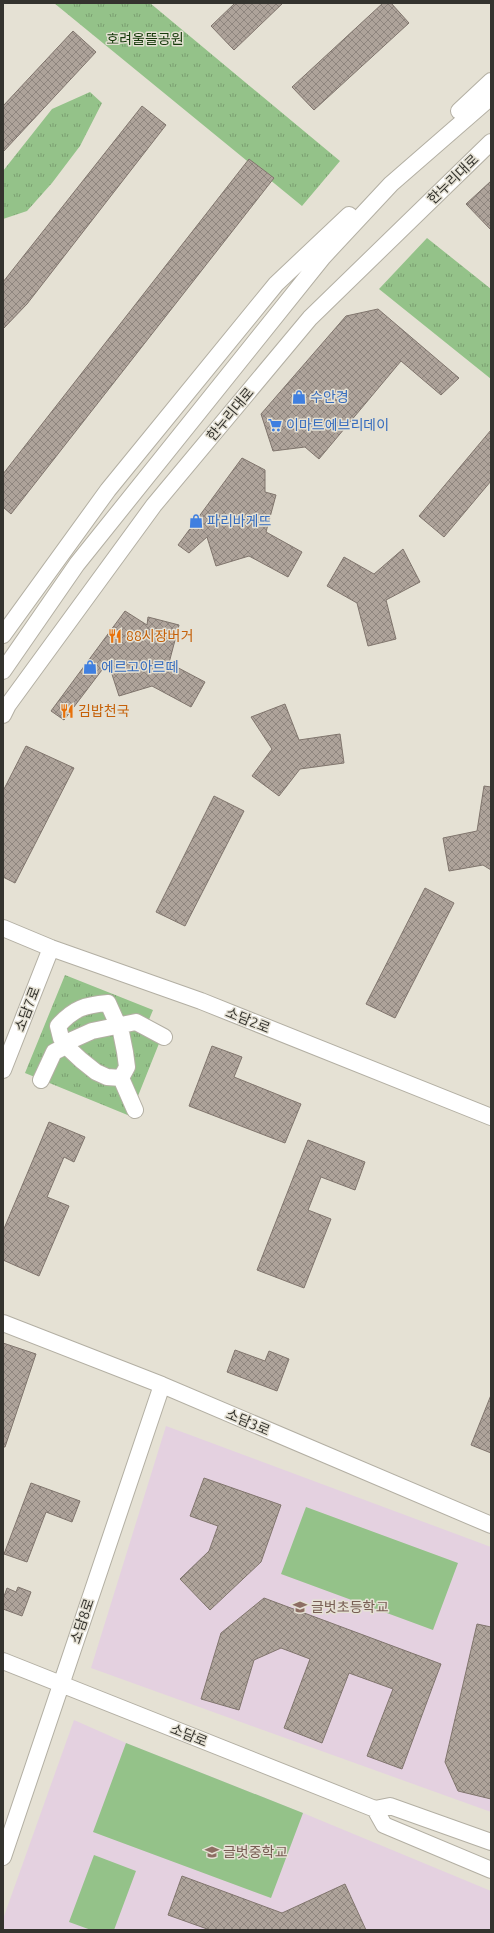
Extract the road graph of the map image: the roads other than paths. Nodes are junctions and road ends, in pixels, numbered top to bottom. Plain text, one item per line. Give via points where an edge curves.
1 (491, 81) edge
2 (491, 97) edge
3 (491, 142) edge
4 (3, 635) edge
5 (3, 671) edge
6 (3, 715) edge
7 (3, 928) edge
8 (51, 948) junction
9 (118, 1024) junction
10 (164, 1038) dead end
11 (66, 1046) junction
12 (3, 1070) edge
13 (121, 1078) junction
14 (41, 1080) dead end
15 (135, 1110) dead end
16 (491, 1117) edge
17 (3, 1323) edge
18 (162, 1385) junction
19 (491, 1525) edge
20 (3, 1661) edge
21 (60, 1684) junction
22 (375, 1809) junction
23 (491, 1842) edge
24 (3, 1857) edge
25 (491, 1870) edge

1 - 4 street via 276,284 108,490
2 - 5 street via 391,184 324,257 77,564
3 - 6 street, 한누리대로 via 310,318 154,505
7 - 8 street, 소담2로
8 - 12 street, 소담7로
8 - 16 street, 소담2로 via 201,1001
9 - 10 street via 136,1022
9 - 11 street via 92,1031 72,1040
9 - 11 street via 108,1003 77,1009 67,1015 58,1026
9 - 13 street via 126,1067
11 - 13 street via 96,1072 107,1077
11 - 14 street via 54,1052
13 - 15 street
17 - 18 street, 소담3로
18 - 19 street, 소담3로
18 - 21 street, 소담8로
20 - 21 street, 소담로
21 - 22 street, 소담로
21 - 24 street, 소담8로
22 - 23 street, 소담로 via 390,1806
22 - 25 street via 384,1825

